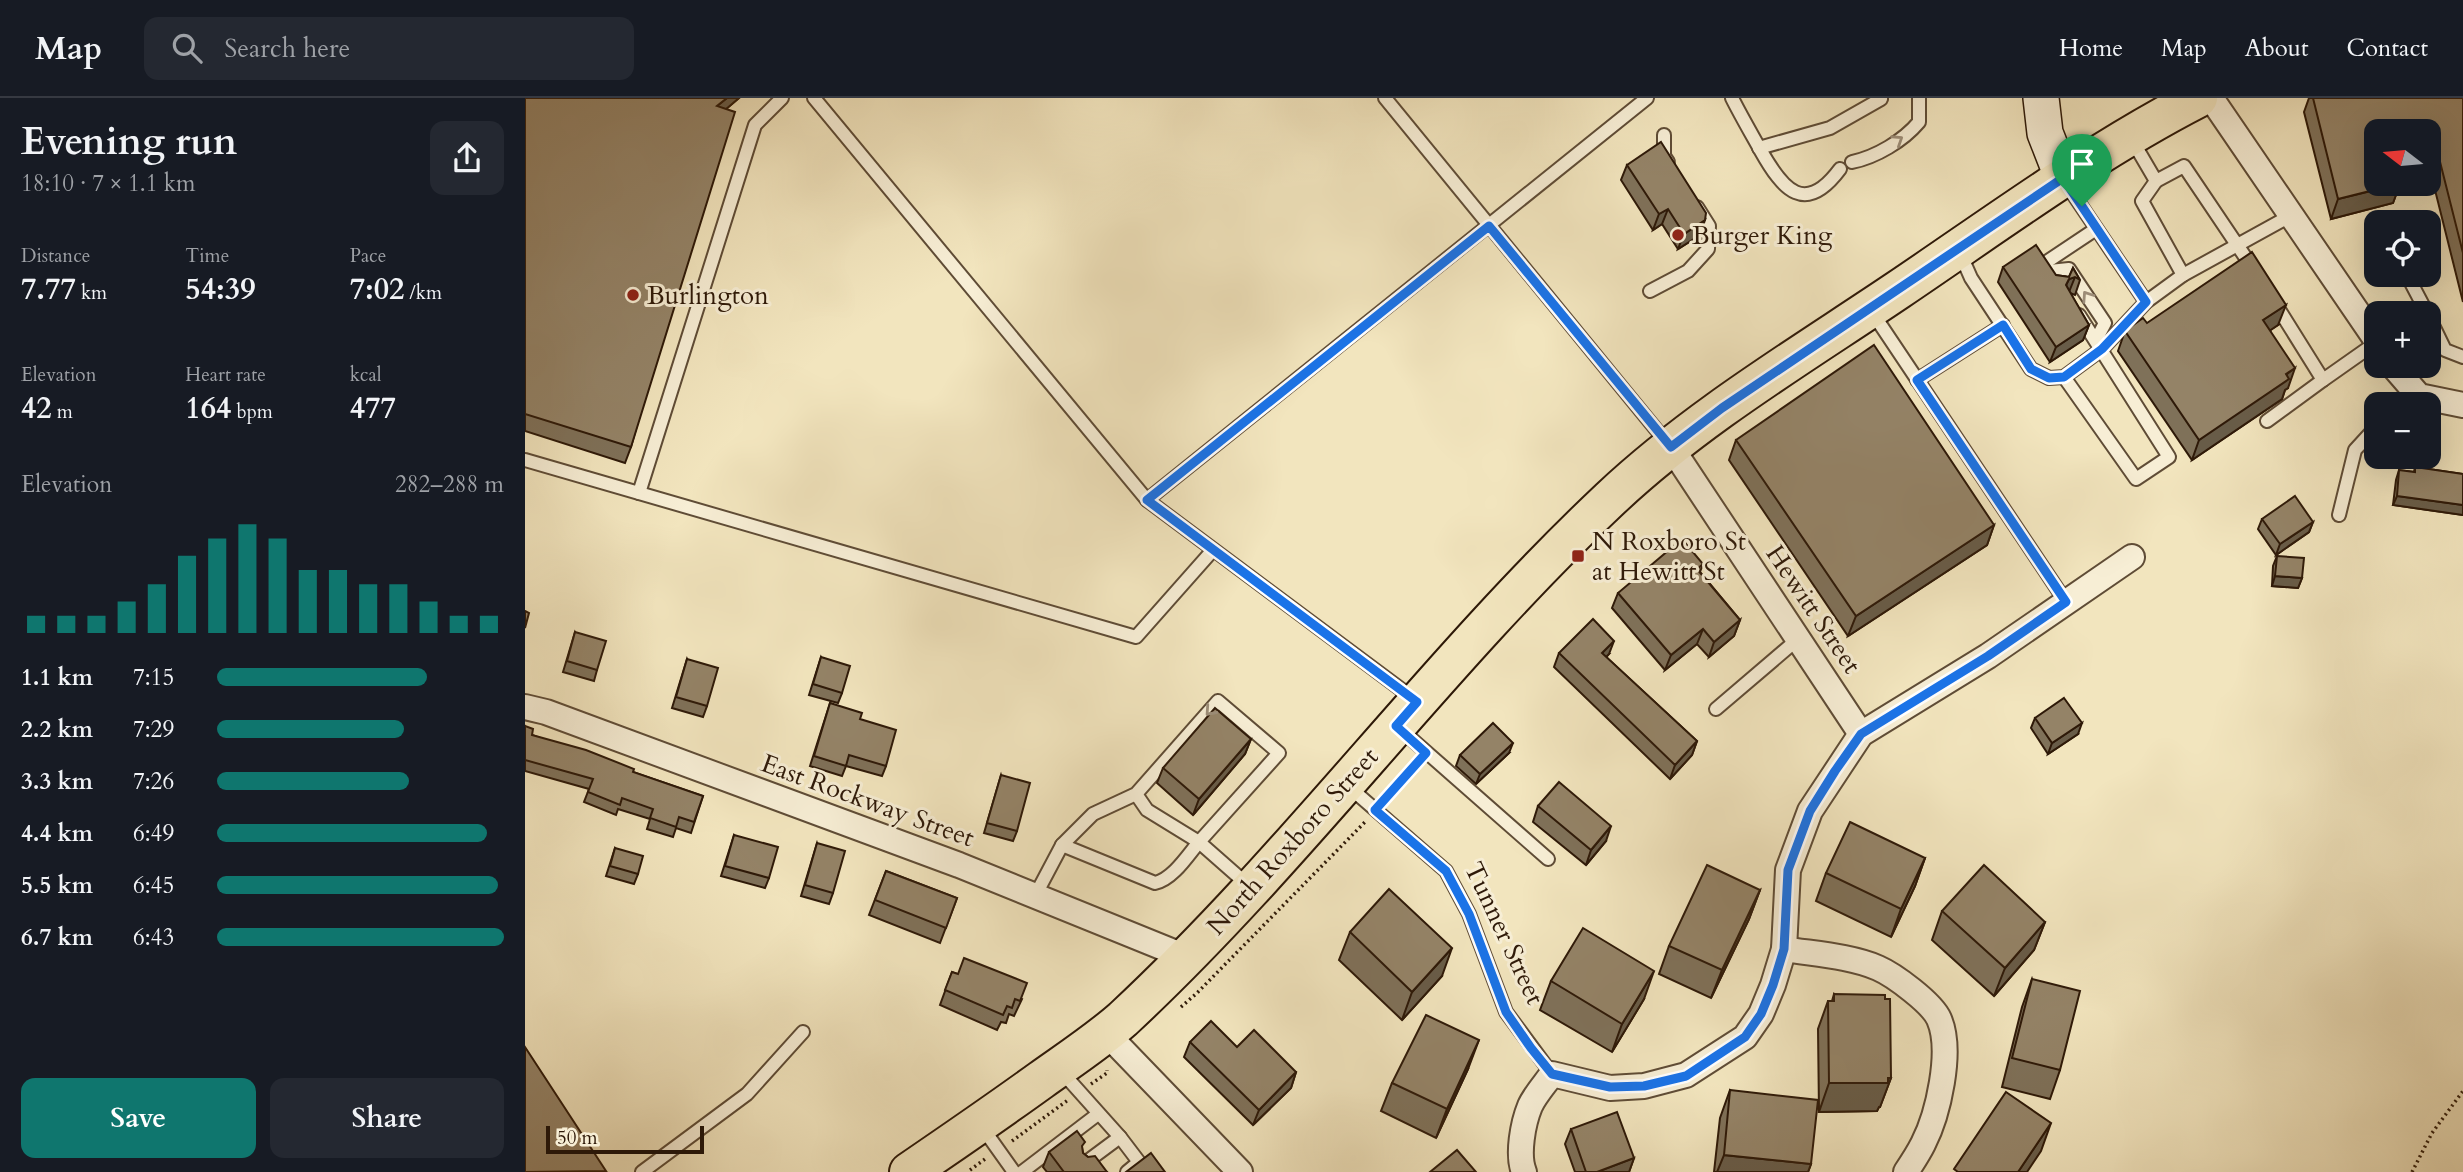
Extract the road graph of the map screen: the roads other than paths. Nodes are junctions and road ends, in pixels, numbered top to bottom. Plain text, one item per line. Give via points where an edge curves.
1 (782, 98) edge
2 (814, 98) edge
3 (1385, 98) edge
4 (1647, 98) edge
5 (1731, 98) edge
6 (1919, 98) edge
7 (2041, 98) edge
8 (2198, 98) edge
9 (2211, 98) edge
10 (1881, 99) edge
11 (1664, 135) dead end
12 (2130, 136) junction
13 (1759, 148) junction
14 (1671, 167) edge
15 (1855, 167) dead end
16 (1843, 174) dead end
17 (2063, 178) junction
18 (2156, 181) junction
19 (1687, 191) edge
20 (2290, 216) junction
21 (1489, 226) junction
22 (2096, 229) junction
23 (2239, 244) junction
24 (1958, 249) junction
25 (2050, 271) junction
26 (2183, 275) junction
27 (2059, 285) edge
28 (1650, 291) dead end
29 (2069, 301) edge
30 (2146, 302) junction
31 (1870, 309) junction
32 (2364, 323) edge
33 (2003, 325) junction
34 (2441, 341) edge
35 (2099, 344) junction
36 (2364, 351) edge
37 (2463, 357) edge
38 (2064, 377) junction
39 (1917, 380) junction
40 (2323, 380) junction
41 (2401, 385) edge
42 (2463, 405) edge
43 (2267, 421) dead end
44 (2364, 440) edge
45 (1671, 447) junction
46 (525, 460) edge
47 (639, 493) junction
48 (1147, 500) junction
49 (2339, 515) dead end
50 (1213, 550) junction
51 (2132, 557) dead end
52 (2066, 602) junction
53 (1798, 639) junction
54 (525, 707) edge
55 (1716, 709) dead end
56 (1407, 714) junction
57 (1861, 734) junction
58 (1345, 784) junction
59 (1136, 794) junction
60 (1199, 842) junction
61 (1062, 845) junction
62 (1548, 859) dead end
63 (1251, 888) junction
64 (1035, 896) junction
65 (1784, 949) junction
66 (1186, 957) junction
67 (803, 1032) dead end
68 (1106, 1032) junction
69 (1552, 1074) junction
70 (1068, 1080) junction
71 (1098, 1114) junction
72 (989, 1137) junction
73 (1120, 1137) junction
74 (1085, 1163) edge
75 (914, 1171) edge
76 (642, 1172) edge
77 (1014, 1172) edge
78 (1021, 1172) edge
79 (1127, 1172) edge
80 (1240, 1172) edge
81 (1524, 1172) edge
82 (1906, 1172) edge

1 - 47 lane via 755,125
2 - 48 lane
3 - 21 lane
4 - 21 lane
5 - 13 lane
15 -> 6 lane via 1912,131 1919,122
7 - 17 street via 2045,133
8 - 12 main road, North Roxboro Street
9 - 20 street
10 - 13 lane via 1831,128
11 - 14 lane via 1664,156
12 - 17 main road, North Roxboro Street
12 - 18 lane
13 - 16 lane via 1775,176 1792,192 1814,193
17 - 22 lane
17 - 24 main road, North Roxboro Street
18 - 23 lane via 2184,166
18 - 26 lane via 2142,201
19 - 28 lane via 1709,226 1709,248 1688,271
20 - 23 lane
20 - 32 street
21 - 45 lane
21 - 48 lane
22 - 25 lane via 2045,263
22 - 30 lane
23 - 26 lane
23 - 40 lane
24 - 31 main road, North Roxboro Street
24 - 33 lane via 1971,278
25 - 27 lane
35 -> 25 lane via 2105,323 2069,269
26 - 30 lane
29 - 35 lane
30 - 35 lane
31 - 39 lane
31 - 45 main road, North Roxboro Street
33 - 38 lane via 2031,369 2049,378
33 - 39 lane
34 - 37 lane via 2445,349
35 - 38 lane
35 - 38 lane via 2169,457 2136,479
36 - 40 lane
39 - 52 lane
40 - 43 lane
41 - 42 street via 2419,396
44 - 49 lane via 2355,450
45 - 53 street, Hewitt Street
45 - 56 main road, North Roxboro Street via 1549,558
46 - 47 lane
47 - 50 lane via 1136,637
48 - 50 lane
50 - 56 lane
51 - 52 street
52 - 57 street
53 - 55 lane
53 - 57 street, Hewitt Street
54 - 64 street, East Rockway Street
56 - 58 main road, North Roxboro Street
56 - 62 lane via 1426,753
57 - 65 street via 1810,811 1788,870
58 - 63 main road, North Roxboro Street
58 - 69 lane, Tunner Street via 1446,871 1469,914 1506,1012
59 - 60 lane via 1147,810
60 -> 59 lane via 1279,753 1218,701
59 - 61 lane via 1093,814
60 - 61 lane via 1169,876 1155,883
60 - 63 lane
61 - 64 lane
63 - 66 main road, North Roxboro Street
64 - 66 street, East Rockway Street
65 - 69 street via 1761,1014 1745,1037 1686,1076 1644,1086 1610,1087
65 - 82 street via 1877,968 1907,986 1939,1018 1945,1051 1940,1092 1924,1142
66 - 68 main road, North Roxboro Street
67 - 76 lane via 747,1094
68 - 70 main road, North Roxboro Street
68 - 80 street
69 - 81 street via 1530,1105 1521,1146
70 - 71 lane
70 - 72 main road, North Roxboro Street
71 - 73 lane
71 - 78 lane
72 - 75 main road, North Roxboro Street
72 - 77 lane
73 - 74 lane
73 - 79 lane via 1139,1163

